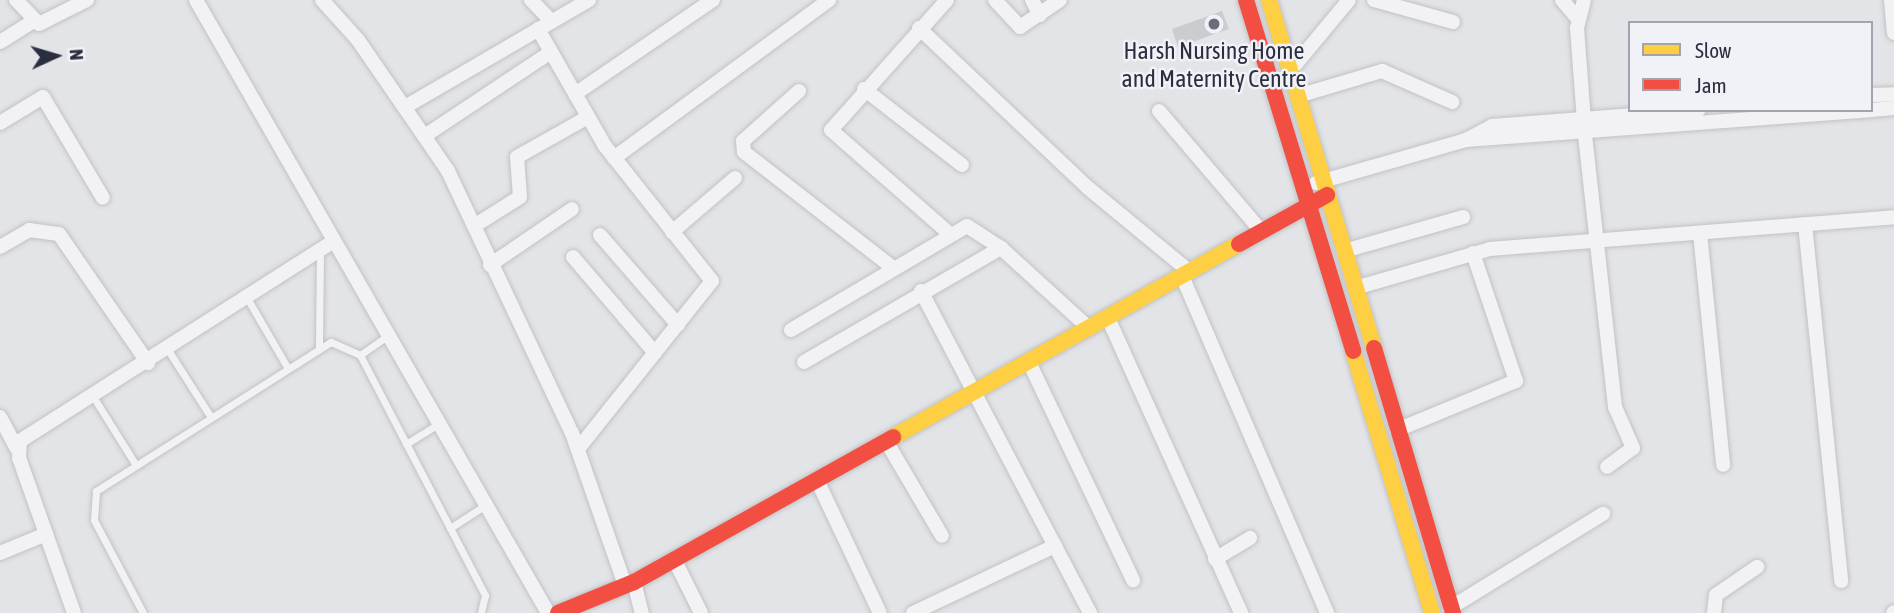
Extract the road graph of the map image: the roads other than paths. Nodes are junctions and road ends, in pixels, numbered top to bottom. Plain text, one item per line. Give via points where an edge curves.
1 (16, 0) edge
2 (87, 0) edge
3 (196, 0) edge
4 (322, 0) edge
5 (531, 0) edge
6 (589, 0) edge
7 (713, 0) edge
8 (829, 0) edge
9 (995, 0) edge
10 (1032, 0) edge
11 (1060, 0) edge
12 (1246, 0) edge
13 (1269, 0) edge
14 (1349, 0) edge
15 (1374, 0) edge
16 (1562, 0) edge
17 (1584, 0) edge
18 (1891, 0) edge
19 (938, 3) edge
20 (1040, 15) junction
21 (1577, 18) junction
22 (34, 22) junction
23 (551, 22) junction
24 (1453, 22) dead end
25 (919, 28) junction
26 (538, 29) junction
27 (1894, 33) edge
28 (0, 43) edge
29 (551, 52) junction
30 (1290, 71) junction
31 (863, 89) junction
32 (799, 91) dead end
33 (1894, 93) edge
34 (575, 94) junction
35 (1298, 96) junction
36 (1873, 96) edge
37 (1452, 102) dead end
38 (405, 107) junction
39 (1894, 108) edge
40 (1873, 110) edge
41 (1159, 111) dead end
42 (1672, 112) edge
43 (1848, 112) edge
44 (589, 117) junction
45 (1583, 119) junction
46 (0, 123) edge
47 (426, 135) junction
48 (1585, 135) junction
49 (1466, 140) junction
50 (614, 158) junction
51 (962, 165) dead end
52 (735, 178) dead end
53 (1301, 188) junction
54 (1325, 188) junction
55 (103, 198) dead end
56 (1307, 207) junction
57 (572, 209) dead end
58 (1463, 217) dead end
59 (1894, 217) edge
60 (1805, 224) junction
61 (474, 226) junction
62 (672, 232) junction
63 (1262, 232) junction
64 (1700, 233) junction
65 (600, 234) dead end
66 (950, 234) junction
67 (1597, 242) junction
68 (326, 246) junction
69 (0, 247) edge
70 (1001, 248) junction
71 (1344, 251) junction
72 (1473, 253) junction
73 (573, 257) dead end
74 (490, 265) junction
75 (893, 268) junction
76 (1186, 274) junction
77 (1355, 288) junction
78 (921, 291) junction
79 (247, 298) junction
80 (1108, 318) junction
81 (678, 325) junction
82 (1089, 328) junction
83 (791, 330) dead end
84 (386, 337) junction
85 (319, 345) junction
86 (168, 350) junction
87 (655, 353) junction
88 (360, 355) junction
89 (804, 362) dead end
90 (1029, 362) junction
91 (148, 363) junction
92 (286, 365) junction
93 (972, 393) junction
94 (94, 398) junction
95 (209, 414) junction
96 (0, 417) edge
97 (436, 425) junction
98 (1397, 430) junction
99 (886, 441) junction
100 (406, 444) junction
101 (17, 449) junction
102 (578, 449) junction
103 (134, 462) junction
104 (1723, 465) dead end
105 (1607, 467) dead end
106 (817, 480) junction
107 (484, 506) junction
108 (1602, 514) dead end
109 (450, 528) junction
110 (46, 534) junction
111 (942, 536) dead end
112 (1250, 538) dead end
113 (1055, 546) junction
114 (0, 553) edge
115 (674, 559) junction
116 (1215, 559) junction
117 (1757, 567) dead end
118 (1133, 580) dead end
119 (1841, 581) dead end
120 (630, 584) junction
121 (1451, 610) edge
122 (74, 613) edge
123 (143, 613) edge
124 (481, 613) edge
125 (548, 613) edge
126 (558, 613) edge
127 (642, 613) edge
128 (701, 613) edge
129 (880, 613) edge
130 (913, 613) edge
131 (1090, 613) edge
132 (1241, 613) edge
133 (1327, 613) edge
134 (1432, 613) edge
135 (1714, 613) edge

1 - 22 street
2 - 22 street via 52,22
3 - 68 street
4 - 38 street
5 - 23 street
6 - 23 street
7 - 34 street
8 - 50 street
9 - 20 street via 1015,25
10 - 20 street
11 - 20 street
12 - 53 street
13 - 30 street
14 - 30 street
15 - 24 street
16 - 21 street
17 - 21 street
18 - 27 street
19 - 25 street
21 - 45 street
22 - 28 street
23 - 26 street
25 - 31 street
25 - 76 street
26 - 29 street
26 - 38 street
29 - 34 street
29 - 47 street
30 - 35 street
31 - 51 street
31 - 66 street via 831,130
32 - 75 street via 743,141 744,152
33 - 36 street
34 - 44 street
35 - 37 street via 1382,71
35 - 54 street
38 - 47 street
39 - 40 street
41 - 63 street
42 - 45 street
43 - 48 street
44 - 50 street
44 - 61 street via 517,157 520,197
45 - 48 street
45 - 49 street via 1492,126
46 - 55 street via 43,97
47 - 61 street
48 - 49 street
48 - 67 street
49 - 54 street
50 - 62 street
52 - 62 street
53 - 54 street
53 - 56 street
54 - 56 street
54 - 71 street
56 - 63 street
56 - 134 street
57 - 74 street
58 - 71 street
59 - 60 street
60 - 64 street
60 - 119 street
61 - 74 street
62 - 81 street via 712,281
63 - 76 street
64 - 67 street
64 - 104 street
65 - 81 street
66 - 70 street via 967,226
66 - 75 street
67 - 72 street
67 - 105 street via 1615,407 1633,448
68 - 79 street
68 - 84 street
68 - 85 lane
69 - 91 street via 29,230 59,234
70 - 78 street
70 - 82 street
71 - 77 street
72 - 77 street
72 - 98 street via 1516,381
73 - 87 street
74 - 102 street
75 - 83 street
76 - 80 street
76 - 133 street
77 - 98 street
78 - 89 street
78 - 93 street
79 - 86 street
79 - 92 lane
80 - 82 street
80 - 116 street
81 - 87 street
82 - 90 street
84 - 88 lane
84 - 97 street
85 - 88 lane via 345,345
85 - 92 lane
86 - 91 street
86 - 95 lane
87 - 102 street
88 - 100 lane
90 - 93 street
90 - 118 street
91 - 94 street
92 - 95 lane
93 - 99 street
93 - 113 street
94 - 101 street via 33,431
94 - 103 lane
95 - 103 lane
96 - 101 street
97 - 100 lane
97 - 107 street
98 - 121 street
99 - 106 street
99 - 111 street
100 - 109 lane
101 - 110 street
102 - 120 street
103 - 123 lane via 104,481 92,505
106 - 115 street
106 - 129 street
107 - 109 lane
107 - 125 street
108 - 121 street
109 - 124 lane via 485,595
110 - 114 street
110 - 122 street
112 - 116 street
113 - 130 street
113 - 131 street
115 - 120 street
115 - 128 street
116 - 132 street
117 - 135 street via 1716,595
120 - 126 street
120 - 127 street

